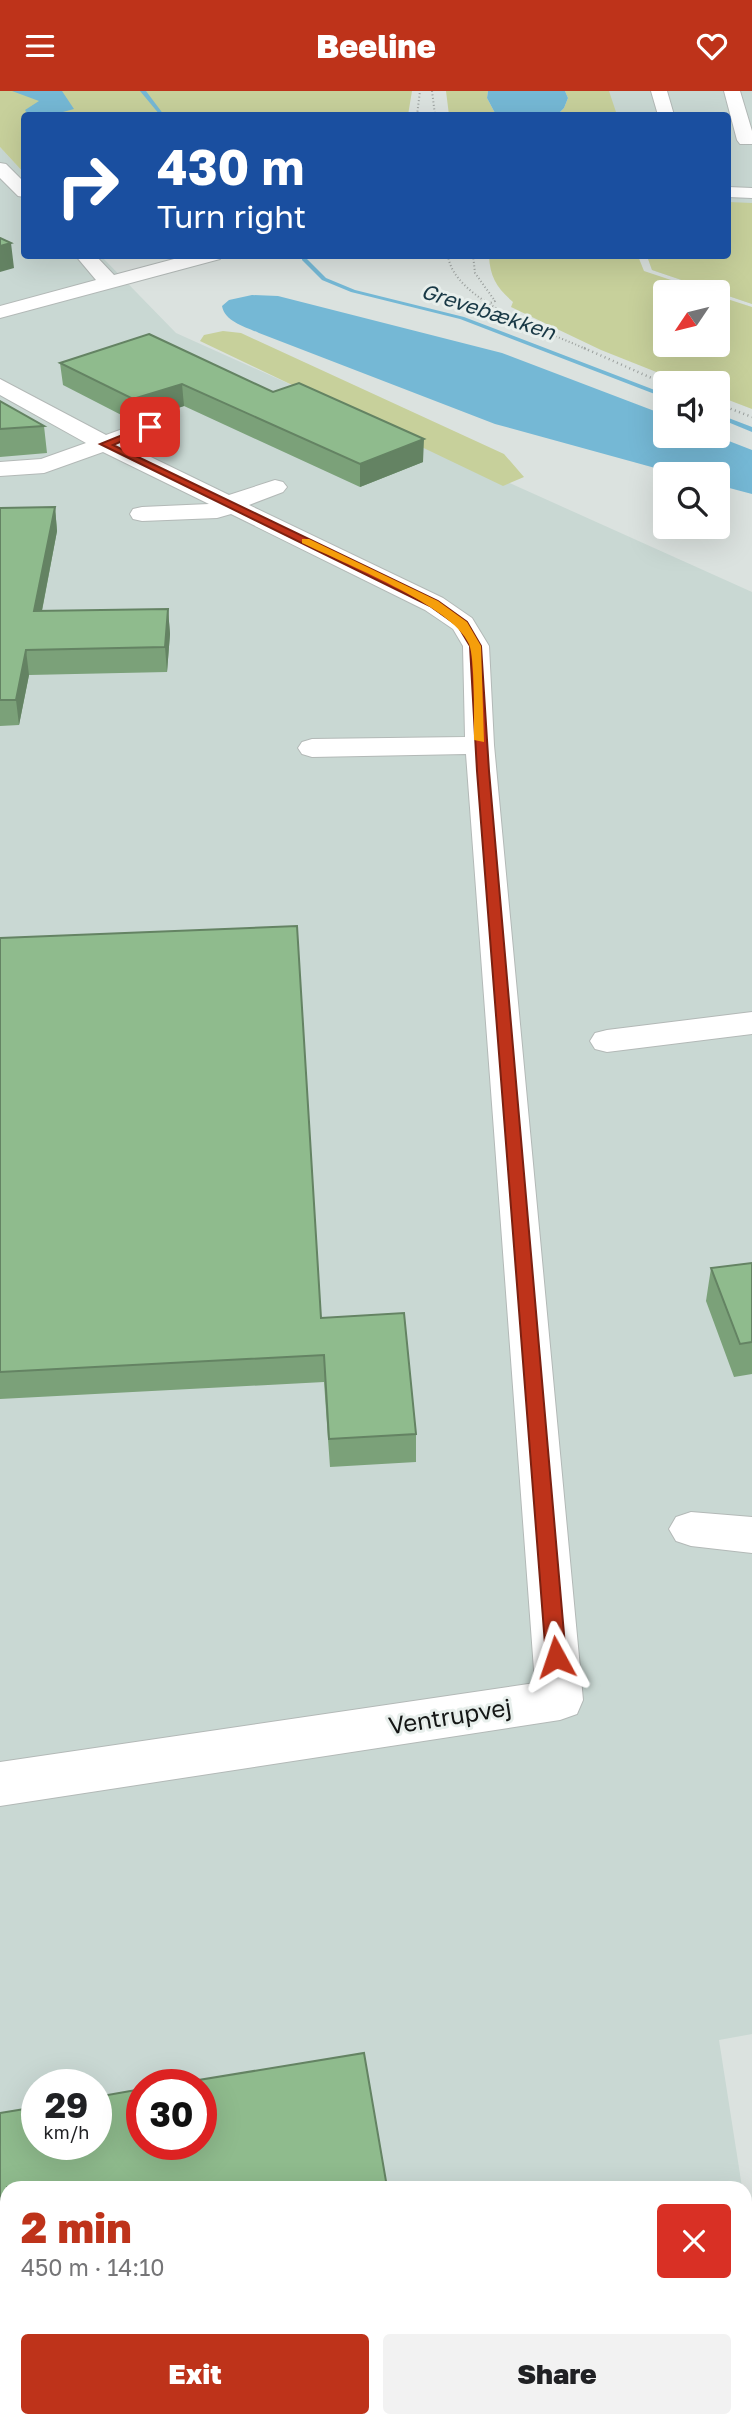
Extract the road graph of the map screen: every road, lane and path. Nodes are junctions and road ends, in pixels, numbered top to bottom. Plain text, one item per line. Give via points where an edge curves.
1 (420, 91) edge
2 (432, 91) edge
3 (659, 91) edge
4 (732, 91) edge
5 (417, 112) edge
6 (435, 112) edge
7 (665, 112) edge
8 (742, 140) edge
9 (0, 168) edge
10 (21, 189) edge
11 (21, 192) edge
12 (731, 192) edge
13 (752, 193) edge
14 (0, 194) edge
15 (88, 259) edge
16 (198, 259) edge
17 (448, 259) edge
18 (473, 259) edge
19 (109, 282) junction
20 (487, 304) junction
21 (0, 312) edge
22 (653, 379) edge
23 (0, 386) edge
24 (730, 409) edge
25 (752, 417) edge
26 (150, 427) dead end
27 (105, 444) junction
28 (0, 469) edge
29 (275, 487) dead end
30 (230, 505) junction
31 (142, 514) dead end
32 (481, 745) junction
33 (312, 748) dead end
34 (752, 1023) edge
35 (607, 1041) dead end
36 (691, 1529) dead end
37 (752, 1535) edge
38 (0, 1784) edge

1 - 5 path
2 - 6 path
3 - 7 street
4 - 8 street
9 - 10 street
11 - 14 street
12 - 13 street
15 - 19 street
16 - 19 street
17 - 20 path via 455,277
18 - 20 path via 477,281 494,296 495,301
19 - 21 street
20 - 22 path
23 - 27 street, Ventrupvej
24 - 25 path
26 - 27 street
27 - 28 street via 44,465
27 - 30 street, Ventrupvej
29 - 30 street
30 - 31 street via 217,511
30 - 32 street, Ventrupvej via 313,561 434,604 463,624 476,646
32 - 33 street
32 - 38 street, Ventrupvej via 560,1700
34 - 35 street
36 - 37 street

